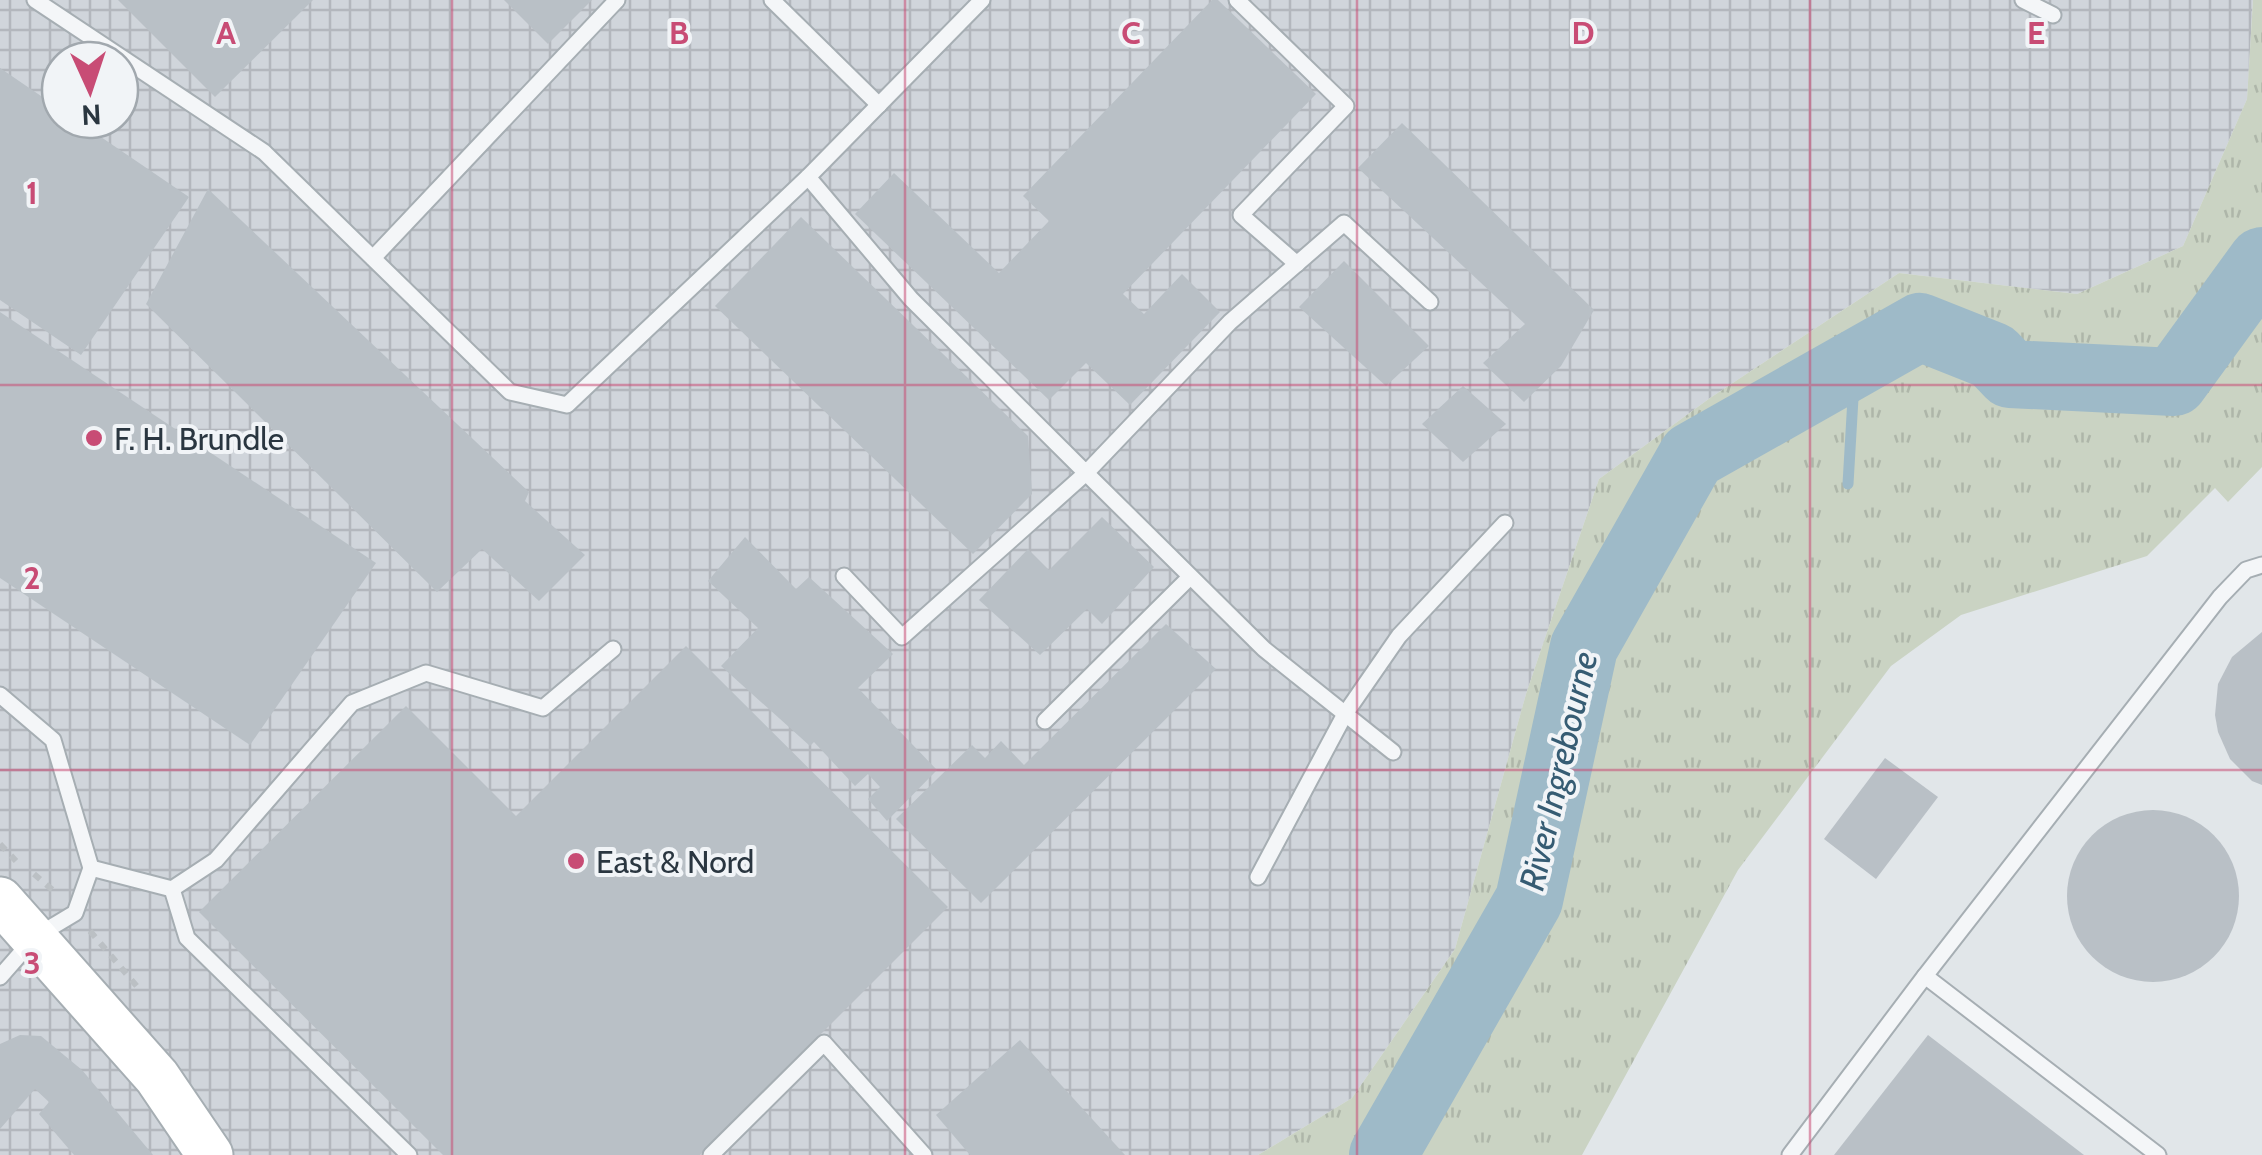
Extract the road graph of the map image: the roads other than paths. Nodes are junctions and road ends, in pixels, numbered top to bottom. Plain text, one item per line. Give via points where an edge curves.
1 (35, 0) edge
2 (617, 0) edge
3 (772, 0) edge
4 (982, 0) edge
5 (1237, 0) edge
6 (2023, 0) edge
7 (2052, 15) dead end
8 (880, 105) junction
9 (808, 177) junction
10 (373, 258) junction
11 (1297, 264) junction
12 (1430, 302) dead end
13 (1086, 473) junction
14 (1505, 522) dead end
15 (2262, 565) edge
16 (844, 576) dead end
17 (1190, 577) junction
18 (614, 649) dead end
19 (0, 695) edge
20 (1344, 714) junction
21 (1045, 721) dead end
22 (1392, 752) dead end
23 (90, 868) junction
24 (1258, 877) dead end
25 (172, 888) junction
26 (0, 900) edge
27 (35, 937) junction
28 (1925, 976) junction
29 (0, 977) edge
30 (210, 1155) edge
31 (409, 1155) edge
32 (711, 1155) edge
33 (924, 1155) edge
34 (1790, 1155) edge
35 (2158, 1155) edge

1 - 10 lane via 264,152
2 - 10 lane
3 - 8 lane
4 - 8 lane
5 - 11 lane via 1346,106 1241,215
6 - 7 lane
8 - 9 lane
9 - 10 lane via 567,405 510,392
9 - 13 lane via 911,299
11 - 12 lane via 1344,224
11 - 13 lane via 1230,322
13 - 16 lane via 902,637
13 - 17 lane
14 - 20 lane via 1399,636
15 - 28 lane via 2246,570 2220,597
17 - 20 lane
17 - 21 lane
18 - 25 lane via 543,708 426,673 352,703 216,860
19 - 23 lane via 53,740
20 - 22 lane
20 - 24 lane
23 - 25 lane
23 - 27 lane via 75,913
25 - 31 lane via 187,938
26 - 27 street
27 - 29 lane
27 - 30 street via 158,1077
28 - 34 lane
28 - 35 lane
32 - 33 lane via 824,1043

